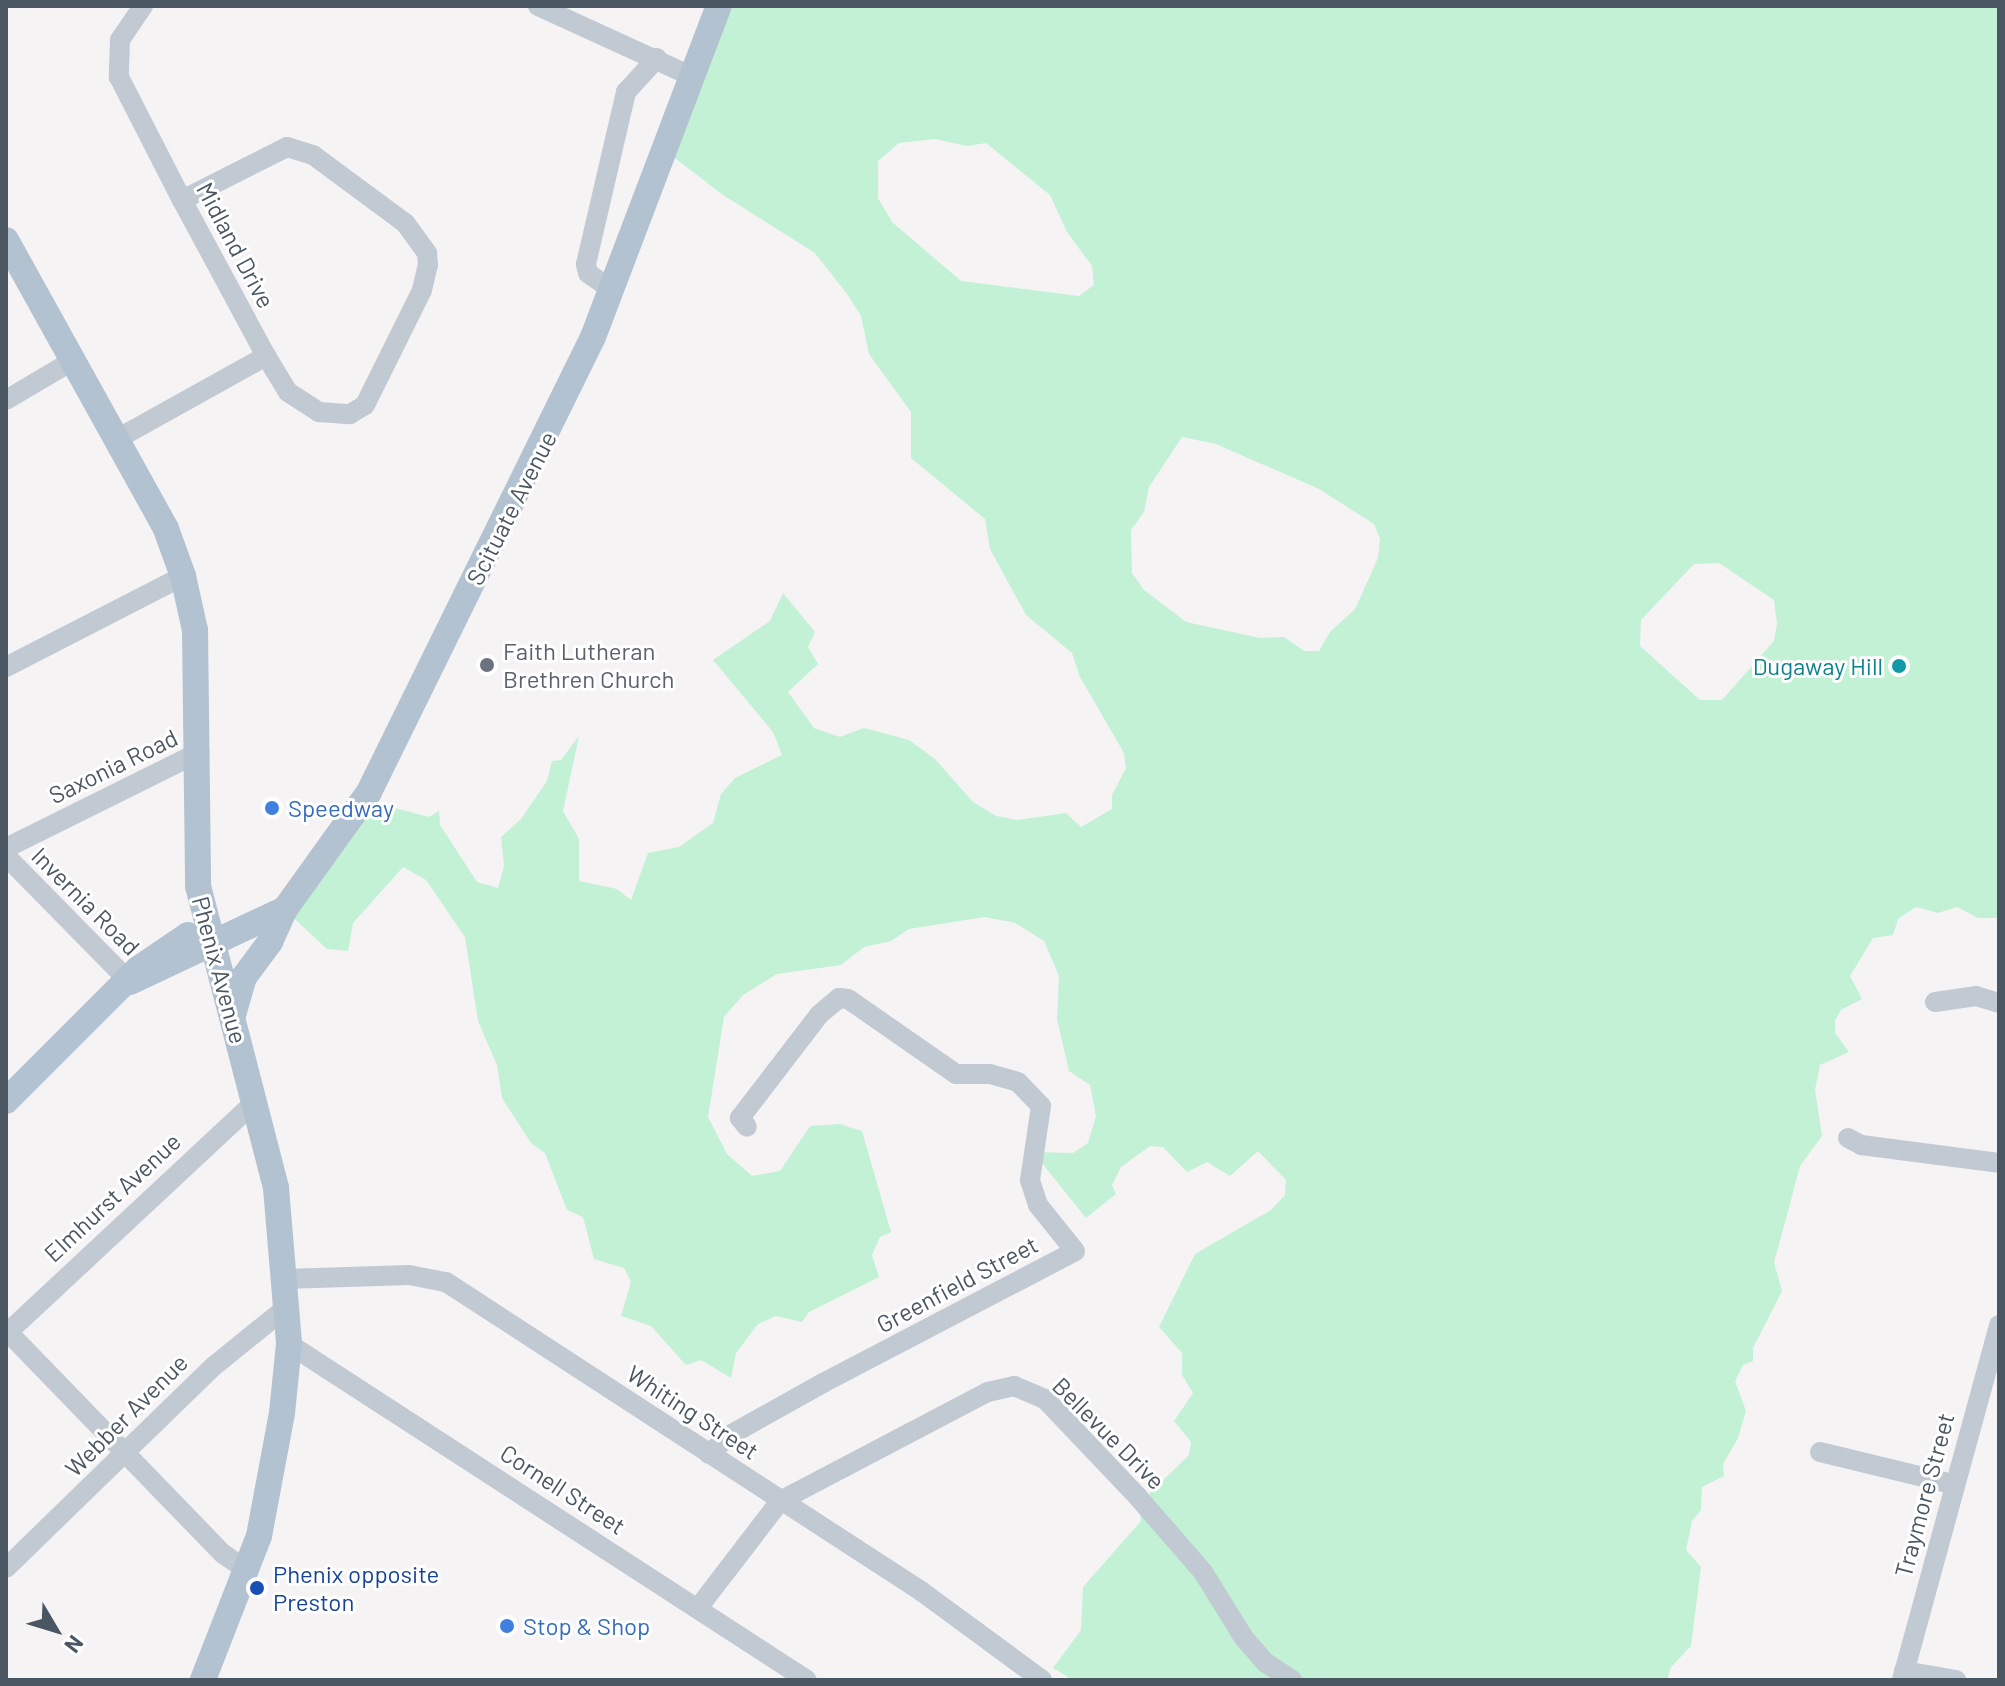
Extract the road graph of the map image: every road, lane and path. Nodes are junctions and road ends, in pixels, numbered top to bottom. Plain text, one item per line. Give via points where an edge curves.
1 (143, 6) edge
2 (538, 6) edge
3 (719, 6) edge
4 (657, 58) junction
5 (693, 77) junction
6 (182, 200) junction
7 (6, 240) edge
8 (612, 290) junction
9 (266, 356) junction
10 (72, 361) junction
11 (6, 400) edge
12 (117, 439) junction
13 (183, 576) junction
14 (6, 667) edge
15 (199, 752) junction
16 (6, 848) edge
17 (6, 856) edge
18 (285, 909) junction
19 (210, 941) junction
20 (130, 982) junction
21 (1935, 1002) dead end
22 (1999, 1003) edge
23 (232, 1019) junction
24 (8, 1097) edge
25 (256, 1101) junction
26 (747, 1127) dead end
27 (1848, 1138) dead end
28 (1999, 1163) edge
29 (285, 1279) junction
30 (288, 1306) junction
31 (1999, 1325) edge
32 (7, 1332) edge
33 (289, 1344) junction
34 (1820, 1452) dead end
35 (126, 1454) junction
36 (709, 1454) junction
37 (1952, 1484) junction
38 (780, 1501) junction
39 (6, 1568) edge
40 (246, 1570) junction
41 (698, 1608) junction
42 (1903, 1676) edge
43 (203, 1680) edge
44 (807, 1680) edge
45 (1042, 1680) edge
46 (1292, 1680) edge
47 (1956, 1680) edge

1 - 6 street, Midland Drive via 120,40 119,77
2 - 4 street
3 - 5 main road, Scituate Avenue
4 - 5 street
4 - 8 street via 626,92 586,264 588,273
5 - 8 main road, Scituate Avenue
6 - 9 street, Midland Drive
6 - 9 street, Midland Drive via 287,147 313,155 405,223 427,253 422,290 378,387 358,411 332,416 300,403
7 - 10 main road, Phenix Avenue
8 - 18 main road, Scituate Avenue via 555,421 369,792
9 - 12 street
10 - 11 street
10 - 12 main road, Phenix Avenue
12 - 13 main road, Phenix Avenue via 166,529
13 - 14 street
13 - 15 main road, Phenix Avenue via 195,630
15 - 16 street, Saxonia Road
15 - 19 main road, Phenix Avenue via 198,886
17 - 20 street, Invernia Road
18 - 19 main road
18 - 23 main road, Scituate Avenue via 270,942 244,977
19 - 20 main road via 195,955 160,965
19 - 23 main road, Phenix Avenue
20 - 24 main road
21 - 22 street via 1976,996
23 - 25 main road, Phenix Avenue
25 - 29 main road, Phenix Avenue via 276,1188
25 - 32 street, Elmhurst Avenue
26 - 36 street, Greenfield Street via 740,1118 819,1015 839,998 848,999 956,1074 990,1074 1018,1082 1041,1106 1030,1180 1038,1205 1075,1251 823,1383 723,1440
27 - 28 street via 1861,1145
29 - 30 main road, Phenix Avenue
29 - 36 street, Whiting Street via 424,1276 446,1282
30 - 33 main road, Phenix Avenue
30 - 35 street, Webber Avenue via 214,1366
31 - 37 street, Traymore Street
32 - 35 street
33 - 40 main road, Phenix Avenue via 259,1536
33 - 41 street, Cornell Street
34 - 37 street
35 - 39 street, Webber Avenue
35 - 40 street via 222,1553
36 - 38 street, Whiting Street
37 - 42 street, Traymore Street
38 - 41 street, Bellevue Drive
38 - 45 street, Whiting Street via 921,1591
38 - 46 street, Bellevue Drive via 988,1392 1005,1386 1027,1389 1045,1399 1137,1496 1203,1572 1244,1638 1266,1663
40 - 43 main road, Phenix Avenue
41 - 44 street, Cornell Street
42 - 47 street

